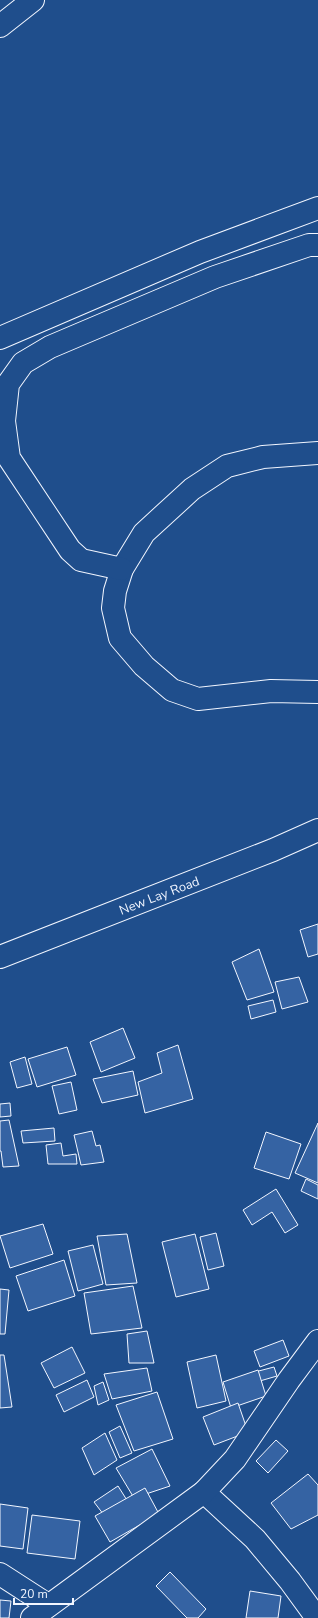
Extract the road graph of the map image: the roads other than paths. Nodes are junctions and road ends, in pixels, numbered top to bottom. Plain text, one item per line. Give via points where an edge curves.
1 (33, 0) edge
2 (0, 26) edge
3 (318, 208) edge
4 (318, 245) edge
5 (0, 338) edge
6 (318, 453) edge
7 (122, 569) junction
8 (318, 692) edge
9 (318, 830) edge
10 (0, 958) edge
11 (318, 1341) edge
12 (204, 1492) junction
13 (0, 1574) edge
14 (40, 1612) edge
15 (317, 1618) edge

1 - 2 main road
3 - 5 main road via 200,252
4 - 7 main road via 215,277 50,346 23,363 8,384 4,421 9,458 70,550 81,560
6 - 7 main road via 262,457 227,466 192,489 144,533
7 - 8 main road via 113,608 120,638 144,666 172,690 198,699 270,691
9 - 10 main road, New Lay Road
11 - 12 main road via 235,1459
12 - 14 main road
12 - 15 main road via 255,1539
13 - 14 main road

